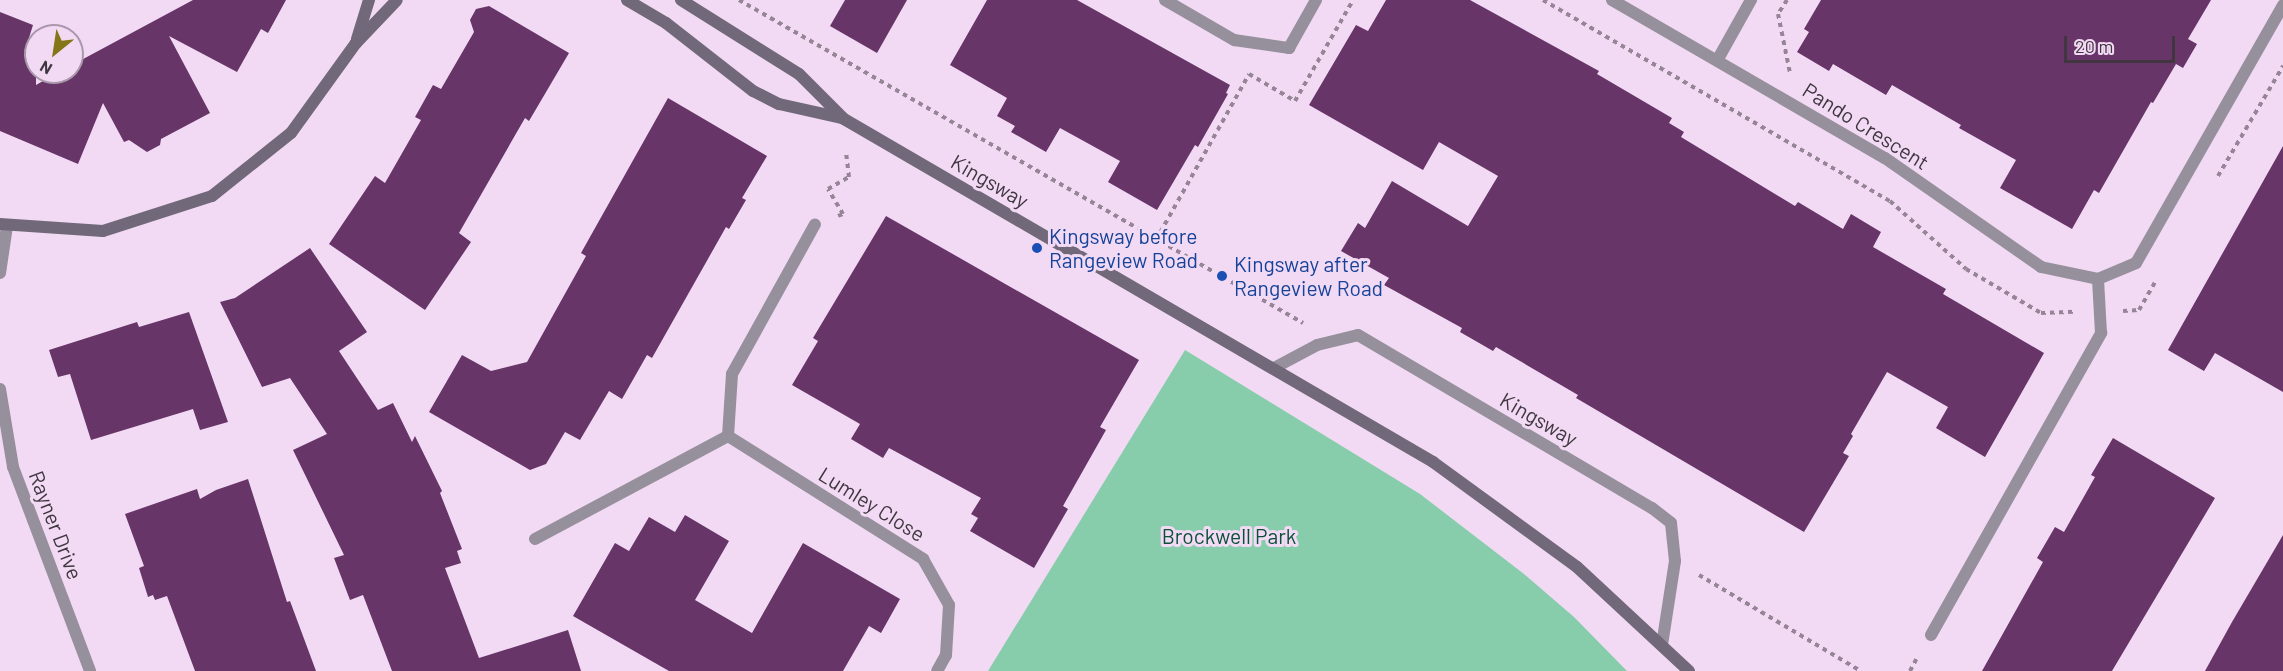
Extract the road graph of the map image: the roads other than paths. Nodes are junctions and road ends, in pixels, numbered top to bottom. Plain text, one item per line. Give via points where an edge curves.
1 (369, 0) edge
2 (397, 0) edge
3 (627, 0) edge
4 (681, 0) edge
5 (1165, 0) edge
6 (1316, 0) edge
7 (1612, 0) edge
8 (1751, 0) edge
9 (2283, 5) edge
10 (356, 43) junction
11 (1718, 59) junction
12 (844, 119) junction
13 (815, 224) road end
14 (3, 225) edge
15 (0, 273) edge
16 (2098, 279) junction
17 (1274, 368) junction
18 (0, 389) edge
19 (728, 436) junction
20 (535, 539) dead end
21 (1931, 635) dead end
22 (1662, 645) junction
23 (90, 671) edge
24 (937, 671) edge
25 (1689, 671) edge

1 - 10 main road
2 - 10 main road
3 - 12 main road, Kingsway via 666,23 753,91 778,104
4 - 12 main road, Kingsway via 799,74
5 - 6 street via 1234,40 1289,48
7 - 11 street, Pando Crescent
8 - 11 street
9 - 16 street via 2136,263
10 - 14 main road via 291,133 212,196 103,231
11 - 16 street, Pando Crescent via 1885,158 2041,267
12 - 17 main road, Kingsway
13 - 19 street via 732,374
14 - 15 street
16 - 21 street via 2101,333
17 - 22 main road, Kingsway via 1433,462 1577,567
17 - 22 street, Kingsway via 1317,345 1358,335 1652,508 1671,523 1676,561
18 - 23 street, Rayner Drive via 13,467
19 - 20 street
19 - 24 street, Lumley Close via 923,559 949,605 946,655
22 - 25 main road, Kingsway

